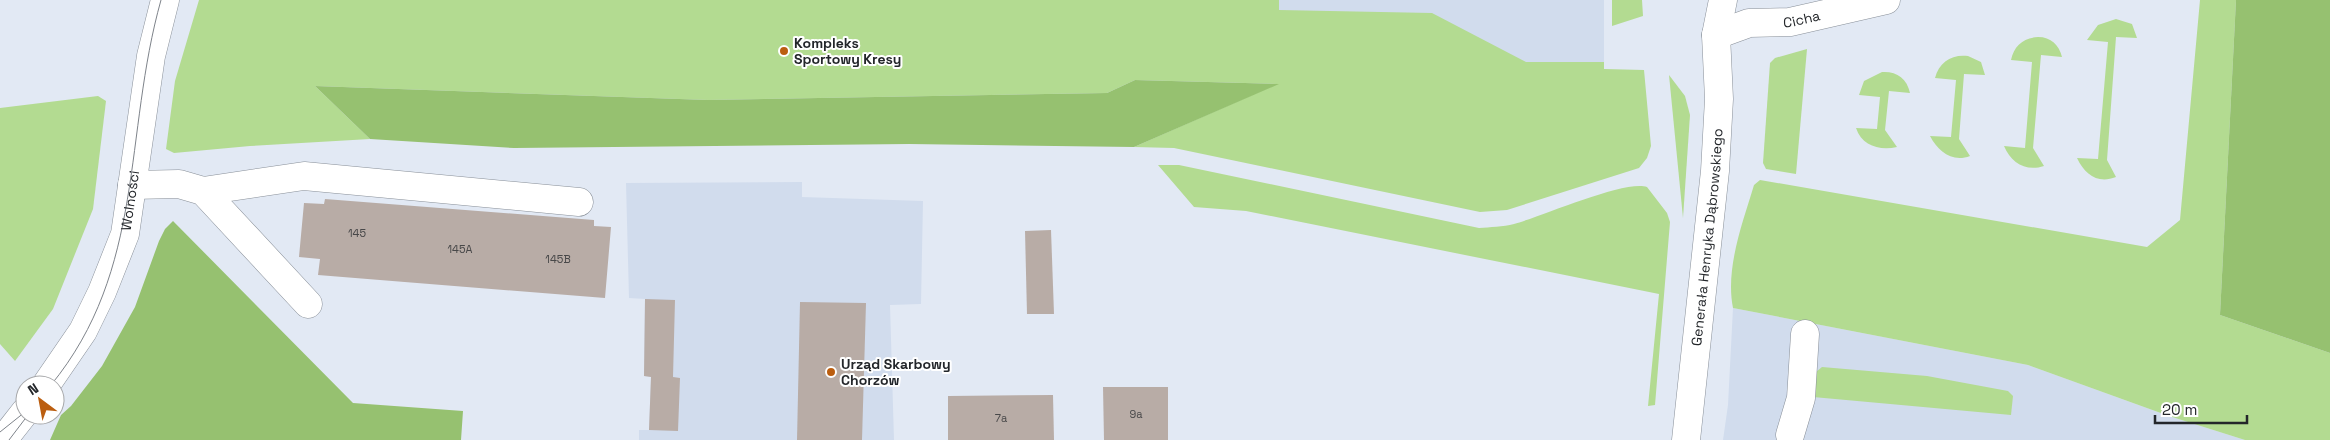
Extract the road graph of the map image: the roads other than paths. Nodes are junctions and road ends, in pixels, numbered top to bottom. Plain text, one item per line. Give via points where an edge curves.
1 (165, 0) edge
2 (1702, 0) edge
3 (1723, 0) edge
4 (1886, 0) edge
5 (1716, 35) junction
6 (132, 185) junction
7 (203, 191) junction
8 (578, 202) dead end
9 (308, 304) dead end
10 (1806, 334) dead end
11 (53, 375) edge
12 (15, 425) edge
13 (1790, 434) dead end
14 (3, 440) edge
15 (1686, 440) edge

1 - 6 street, Wolności via 151,56
2 - 5 street, Generała Henryka Dąbrowskiego
3 - 5 street, Generała Henryka Dąbrowskiego
4 - 5 street, Cicha via 1790,22 1749,23
5 - 15 street, Generała Henryka Dąbrowskiego via 1718,123
6 - 7 street via 179,184
6 - 11 street, Wolności via 125,234 102,292 83,331
7 - 8 street via 304,176
7 - 9 street
10 - 13 street via 1801,398
12 - 14 street

